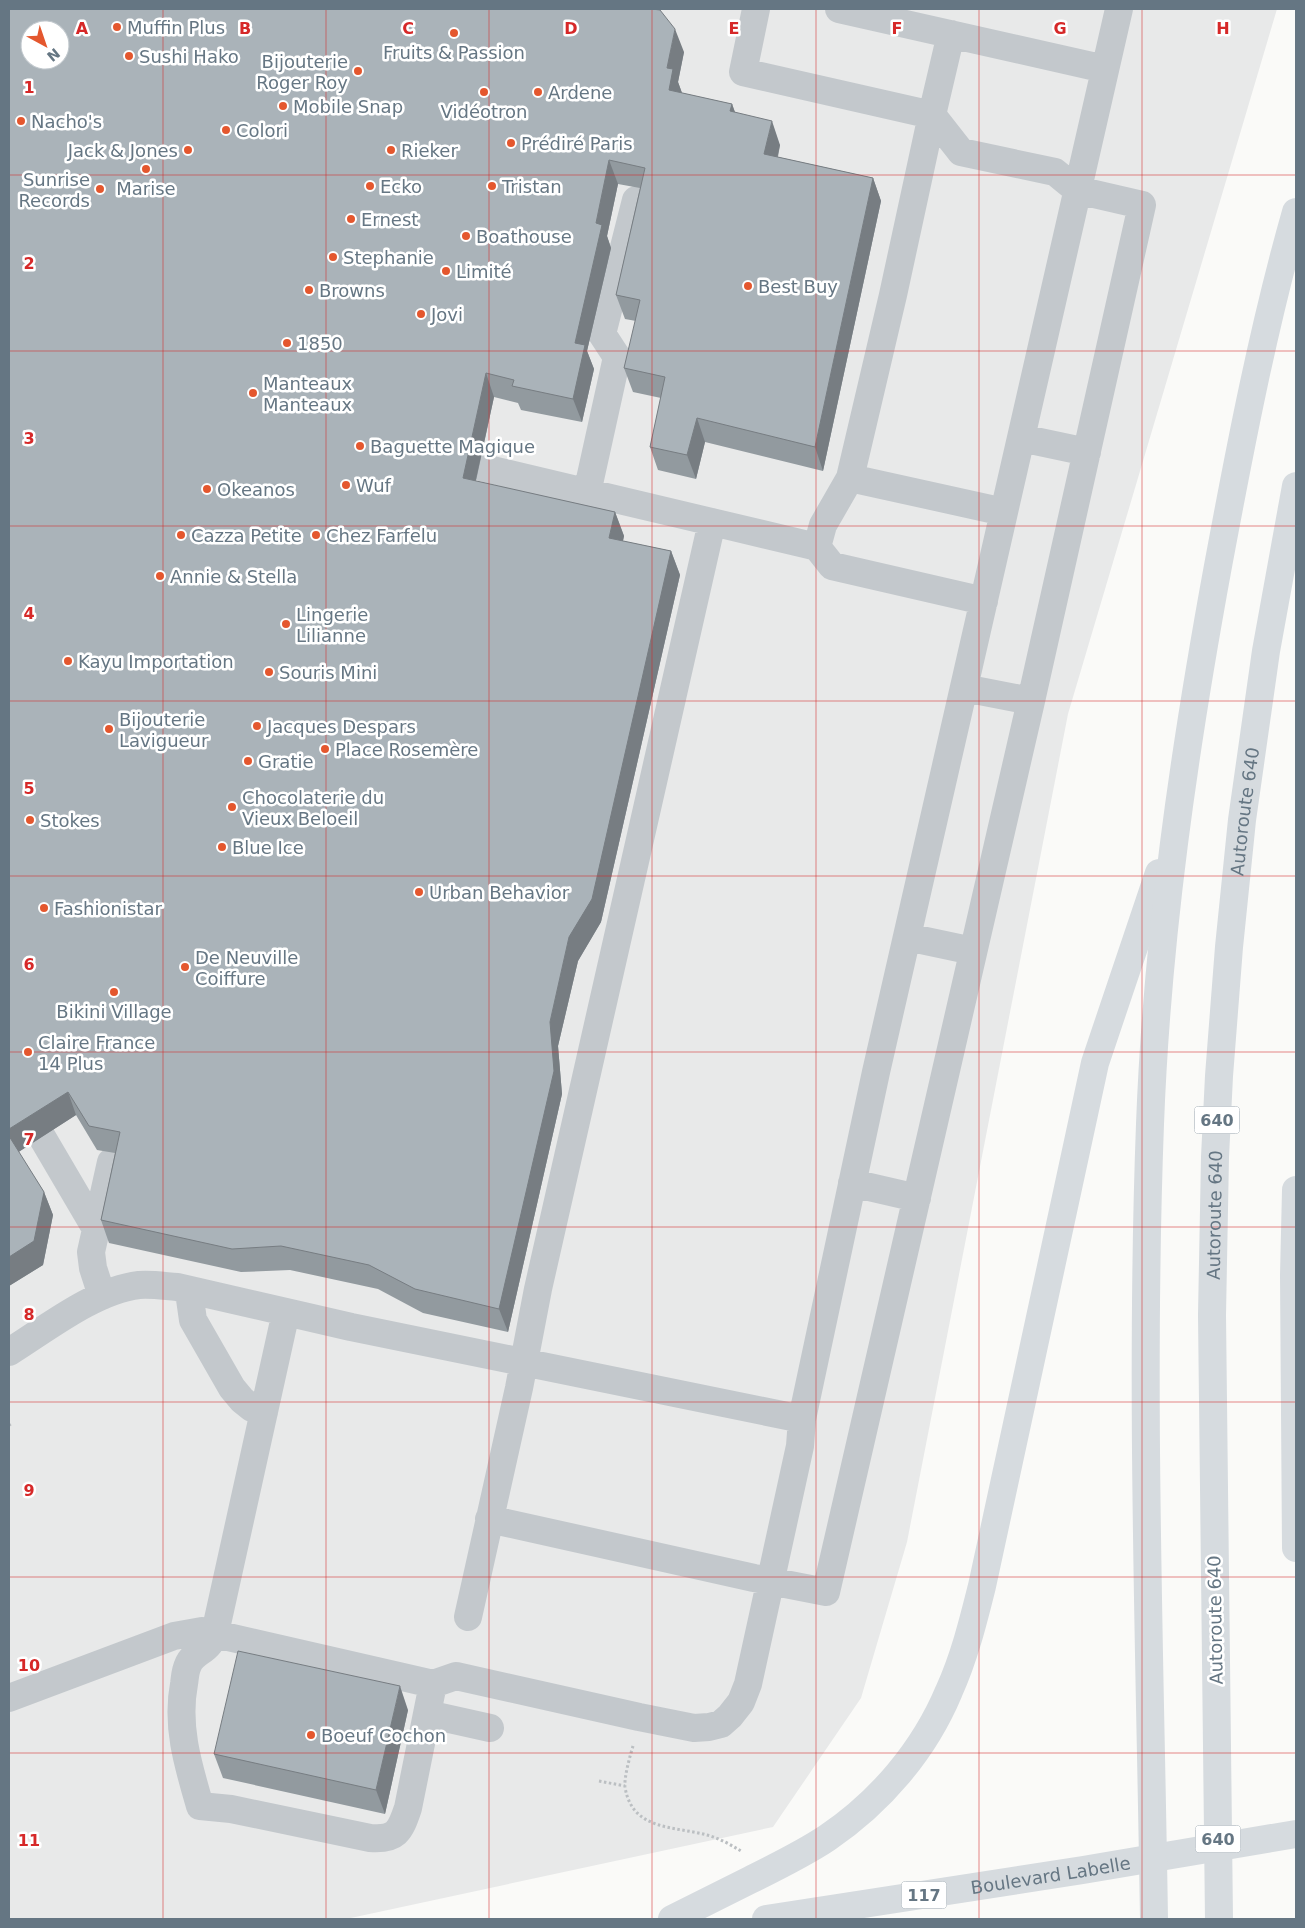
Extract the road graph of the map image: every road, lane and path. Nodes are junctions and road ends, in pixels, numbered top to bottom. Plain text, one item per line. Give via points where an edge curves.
1 (756, 9) edge
2 (839, 9) edge
3 (1119, 9) edge
4 (951, 34) junction
5 (1105, 69) junction
6 (932, 115) junction
7 (1077, 190) junction
8 (636, 200) edge
9 (1296, 212) edge
10 (1021, 438) junction
11 (1087, 452) junction
12 (484, 468) dead end
13 (850, 478) junction
14 (1296, 486) edge
15 (587, 493) junction
16 (1004, 512) junction
17 (712, 522) junction
18 (817, 547) junction
19 (984, 601) junction
20 (964, 688) junction
21 (1031, 701) junction
22 (1177, 822) junction
23 (907, 937) junction
24 (973, 951) junction
25 (42, 1137) edge
26 (111, 1162) edge
27 (852, 1183) junction
28 (1296, 1190) edge
29 (916, 1198) junction
30 (96, 1229) junction
31 (192, 1291) junction
32 (102, 1296) junction
33 (286, 1312) junction
34 (9, 1352) edge
35 (523, 1362) junction
36 (264, 1412) junction
37 (802, 1419) junction
38 (489, 1519) junction
39 (1296, 1548) edge
40 (771, 1581) junction
41 (468, 1617) dead end
42 (215, 1633) junction
43 (433, 1684) junction
44 (9, 1698) edge
45 (427, 1714) junction
46 (639, 1718) junction
47 (490, 1728) dead end
48 (599, 1781) dead end
49 (625, 1786) junction
50 (1286, 1835) edge
51 (743, 1852) dead end
52 (672, 1919) edge
53 (766, 1919) edge
54 (1154, 1919) edge
55 (1219, 1919) edge

1 - 6 lane via 743,72
2 - 4 lane
3 - 5 lane
4 - 5 lane
4 - 6 lane
5 - 7 lane
6 - 7 lane via 961,152 1055,172
6 - 13 lane
7 - 10 lane
7 - 11 lane via 1142,205
8 - 15 lane via 602,334 617,357
9 - 22 main road via 1234,483 1208,621
10 - 11 lane
10 - 16 lane
11 - 21 lane
12 - 15 lane
13 - 16 lane
13 - 18 lane via 823,525
14 - 55 main road, Autoroute 640 / 640 via 1264,660 1242,820 1219,1076 1212,1315
15 - 17 lane
16 - 19 lane
17 - 18 lane
17 - 35 lane
18 - 19 lane via 832,566
19 - 20 lane
20 - 21 lane
20 - 23 lane
21 - 24 lane
22 - 52 main road via 1095,1063 982,1586 949,1692 905,1765 859,1814 810,1849
22 - 54 main road via 1158,992 1150,1139 1146,1416
23 - 24 lane
23 - 27 lane
24 - 29 lane
25 - 30 lane
26 - 30 lane
27 - 29 lane
27 - 37 lane
28 - 39 main road
29 - 40 lane via 826,1592
30 - 32 lane via 91,1260
31 - 32 lane via 138,1285
31 - 33 lane
31 - 36 lane via 193,1320 232,1388 252,1408
32 - 34 lane
33 - 35 lane
33 - 36 lane
35 - 37 lane
35 - 38 lane
36 - 42 lane
37 - 40 lane via 800,1446
38 - 40 lane
38 - 41 lane
40 - 46 lane via 748,1684 741,1702 730,1716 721,1724 694,1728
42 - 43 lane
42 - 44 lane via 202,1631 174,1636
42 - 45 lane via 209,1644 187,1666 180,1712 182,1734 200,1806 231,1809 370,1838 390,1838 404,1822
43 - 45 lane
43 - 46 lane via 456,1676
45 - 47 lane
46 - 49 path
48 - 49 path
49 - 51 path via 637,1814 645,1820 708,1835
50 - 53 main road, Boulevard Labelle / 117

